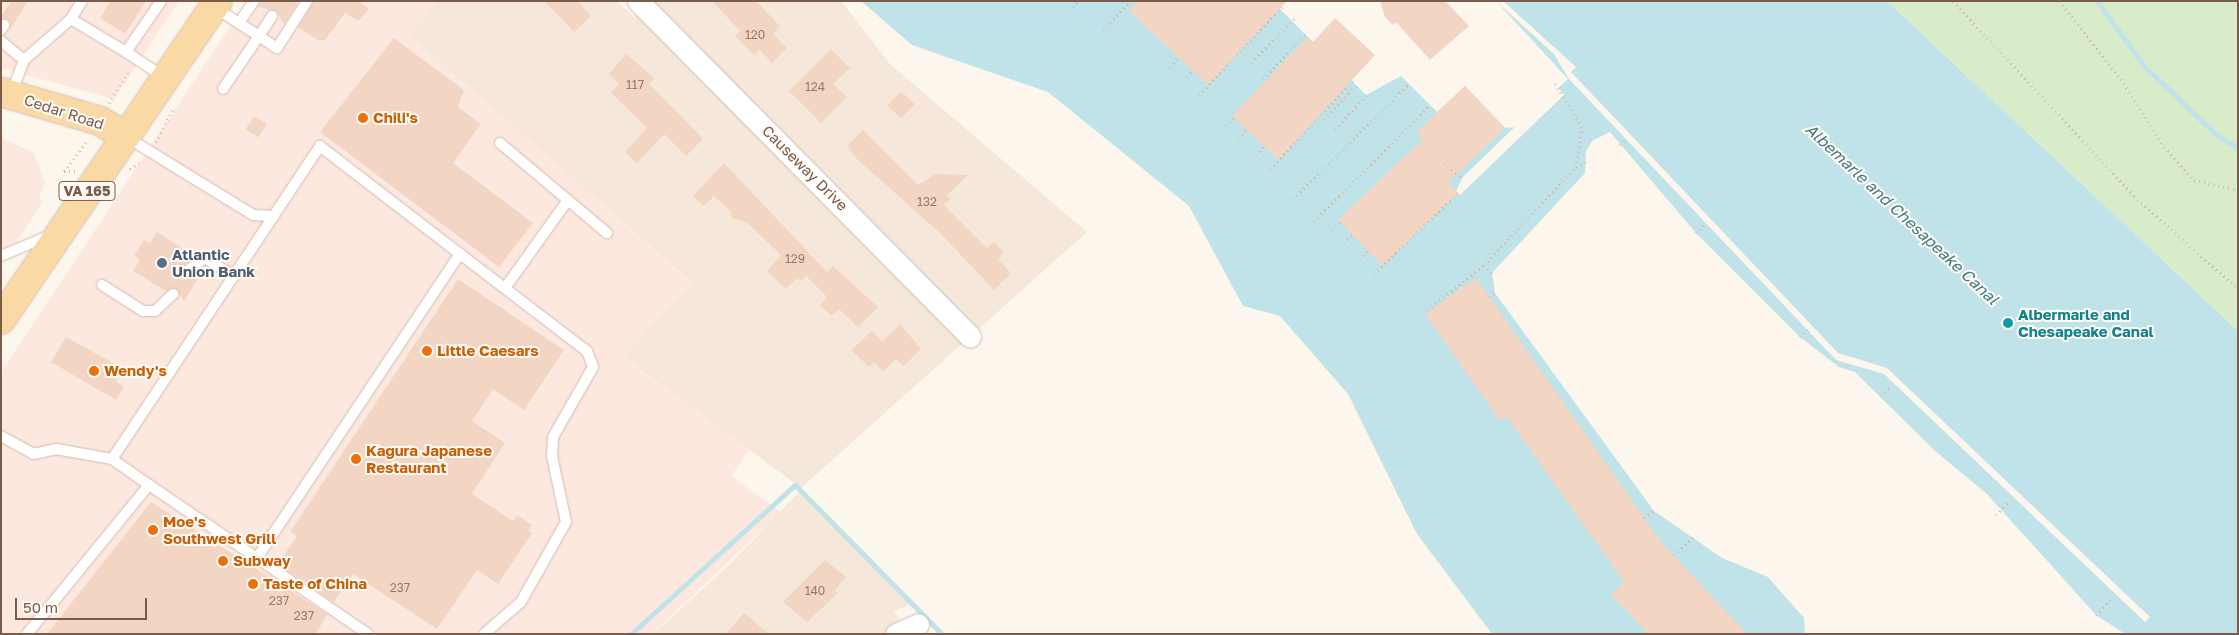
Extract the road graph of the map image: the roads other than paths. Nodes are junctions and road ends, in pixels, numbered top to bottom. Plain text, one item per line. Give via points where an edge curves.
1 (82, 1) edge
2 (160, 1) edge
3 (254, 1) edge
4 (307, 1) edge
5 (638, 1) edge
6 (213, 3) edge
7 (272, 16) dead end
8 (71, 19) junction
9 (239, 23) junction
10 (259, 36) junction
11 (1, 41) edge
12 (126, 52) junction
13 (24, 60) junction
14 (167, 79) junction
15 (223, 89) dead end
16 (6, 94) edge
17 (125, 136) junction
18 (500, 143) dead end
19 (568, 200) junction
20 (71, 216) junction
21 (274, 216) junction
22 (607, 233) dead end
23 (460, 254) junction
24 (1, 256) edge
25 (188, 270) dead end
26 (234, 276) junction
27 (102, 285) dead end
28 (504, 288) junction
29 (173, 294) dead end
30 (1, 320) edge
31 (970, 336) dead end
32 (1, 436) edge
33 (112, 459) junction
34 (149, 485) junction
35 (257, 558) junction
36 (918, 624) dead end
37 (27, 634) edge
38 (368, 634) edge
39 (484, 634) edge
40 (896, 634) edge

1 - 8 lane
2 - 12 lane
3 - 9 lane
4 - 10 lane via 277,48
5 - 31 street, Causeway Drive
6 - 9 lane
6 - 14 main road
7 - 10 lane
8 - 12 lane
8 - 13 lane
9 - 10 lane
10 - 15 lane
11 - 13 lane
12 - 14 lane
13 - 16 lane
14 - 17 main road
16 - 17 main road, Cedar Road via 100,121
17 - 20 main road, VA 165
17 - 21 lane via 253,215
18 - 19 lane
19 - 22 lane
19 - 28 lane
20 - 24 lane via 45,238
20 - 30 main road, VA 165
21 - 23 lane via 320,146
21 - 26 lane
23 - 28 lane
23 - 35 lane
25 - 26 lane via 205,258
26 - 33 lane
27 - 29 lane via 143,311 156,311
28 - 39 lane via 587,352 593,367 553,438 552,456 566,522 521,602
32 - 33 lane via 33,454 56,449
33 - 34 lane
34 - 35 lane
34 - 37 lane
35 - 38 lane
36 - 40 street

